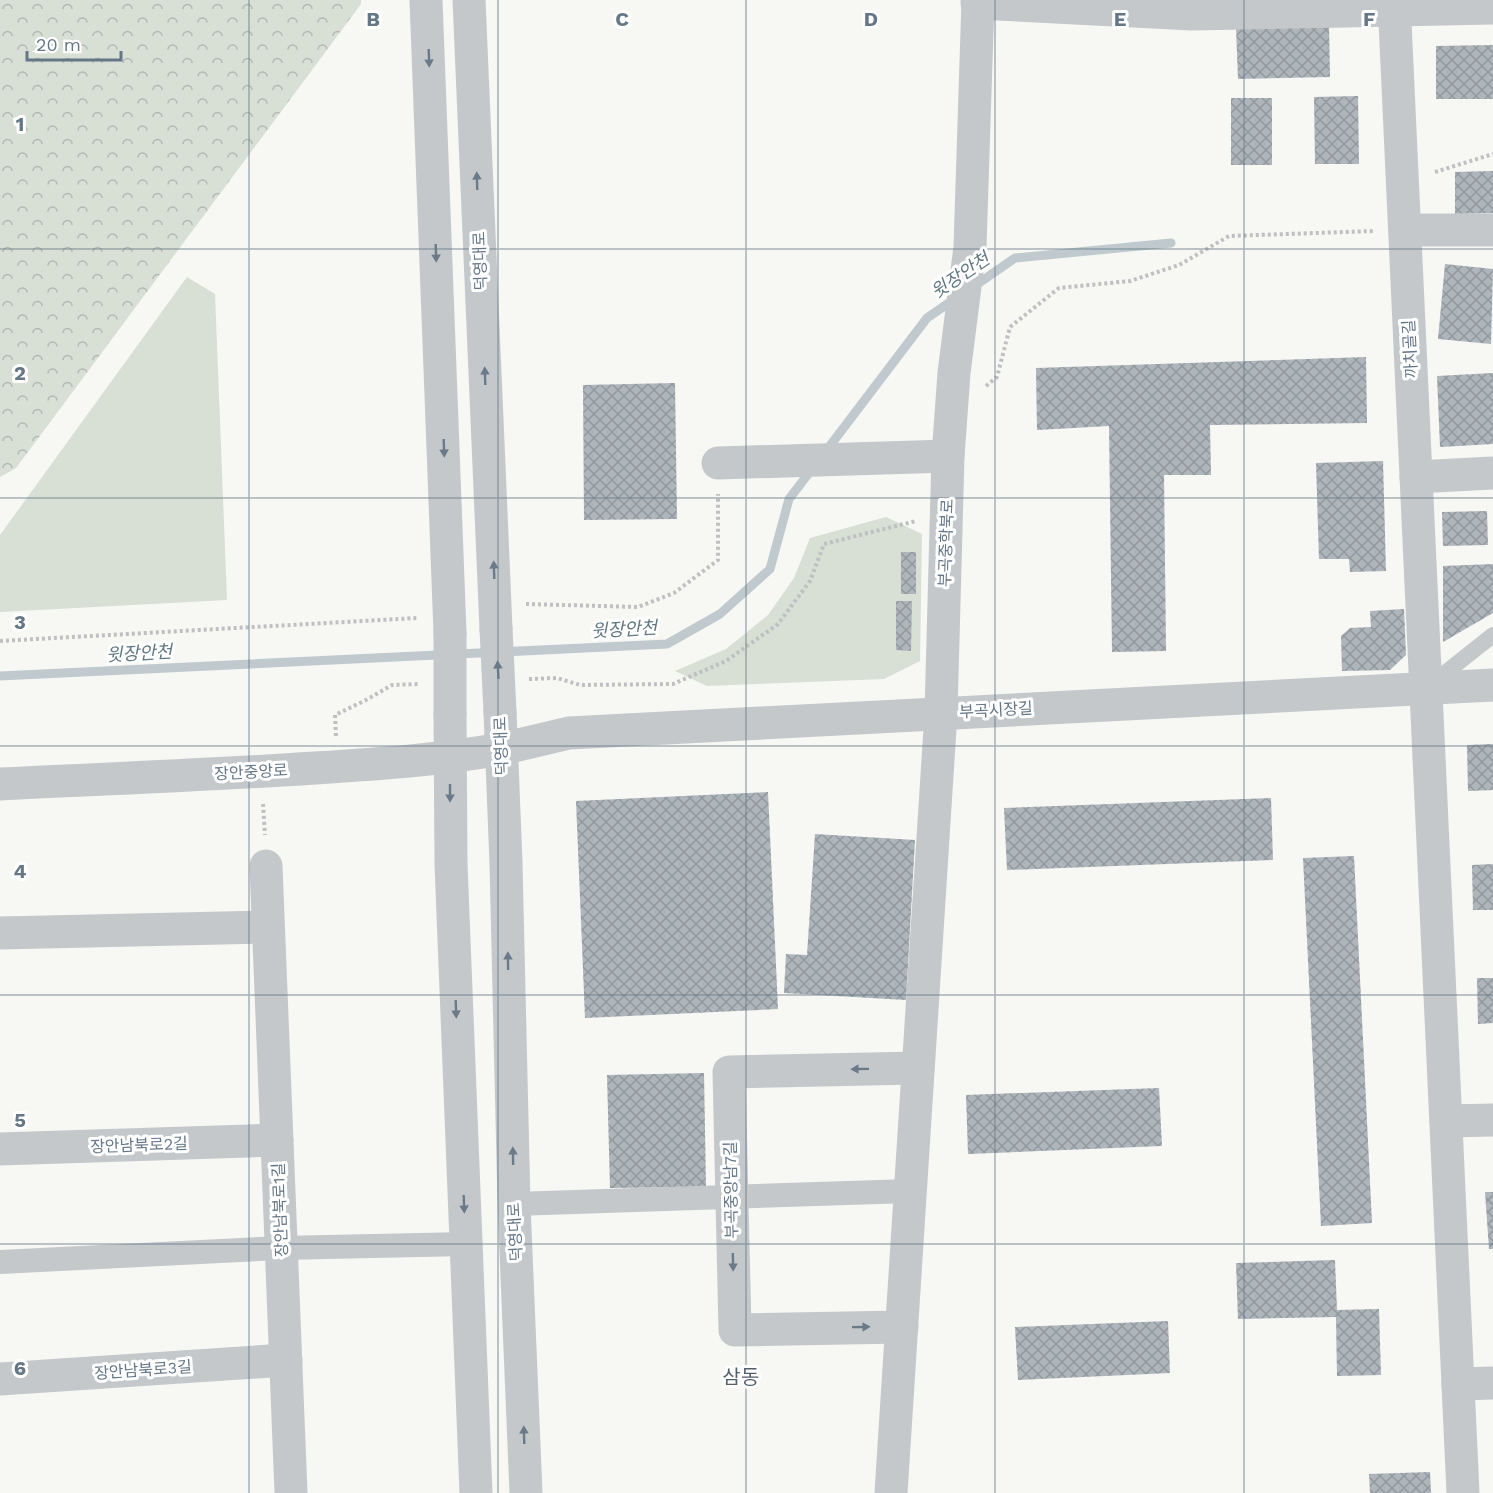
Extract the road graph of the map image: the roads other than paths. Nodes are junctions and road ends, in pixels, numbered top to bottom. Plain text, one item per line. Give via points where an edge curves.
1 (426, 0) edge
2 (469, 0) edge
3 (977, 2) edge
4 (1394, 5) edge
5 (1493, 8) edge
6 (1404, 230) junction
7 (1493, 230) edge
8 (948, 456) junction
9 (718, 463) road end
10 (1493, 473) edge
11 (1416, 477) junction
12 (1493, 635) edge
13 (1493, 685) edge
14 (1426, 688) junction
15 (941, 713) junction
16 (501, 748) junction
17 (450, 758) junction
18 (0, 784) edge
19 (266, 866) road end
20 (268, 927) junction
21 (0, 933) edge
22 (918, 1068) junction
23 (1493, 1120) edge
24 (1446, 1121) junction
25 (277, 1140) junction
26 (0, 1149) edge
27 (910, 1191) junction
28 (732, 1197) junction
29 (514, 1204) junction
30 (466, 1244) junction
31 (281, 1248) junction
32 (0, 1262) edge
33 (902, 1327) junction
34 (286, 1360) junction
35 (0, 1379) edge
36 (1493, 1383) edge
37 (1458, 1384) junction
38 (291, 1493) edge
39 (476, 1493) edge
40 (526, 1493) edge
41 (891, 1493) edge
42 (1463, 1493) edge

1 -> 17 street, bridge via 450,624
16 -> 2 street, 덕영대로, bridge
3 - 4 street via 1192,14
3 - 8 street, 부곡중학북로 via 970,247
4 - 5 street
4 - 6 street, 까치골길
6 - 7 street
6 - 11 street, 까치골길
8 - 9 street
8 - 15 street, 부곡중학북로
10 - 11 street
11 - 14 street, 까치골길
12 - 14 lane
13 - 14 street, 부곡시장길
14 - 15 street, 부곡시장길
14 - 24 street, 까치골길
15 - 16 street, 부곡시장길 via 569,733
15 - 22 street
16 - 17 street, 장안중앙로
29 -> 16 street, 덕영대로
17 - 18 street, 장안중앙로 via 262,772
17 -> 30 street
19 - 20 street, 장안남북로1길
20 - 21 street
20 - 25 street, 장안남북로1길
22 - 27 street
22 -> 28 street, 부곡중앙남7길 via 729,1072
23 - 24 street
24 - 37 street, 까치골길
25 - 26 street, 장안남북로2길
25 - 31 street, 장안남북로1길
27 - 28 street
27 - 33 street
28 - 29 street
28 -> 33 street, 부곡중앙남7길 via 735,1330
40 -> 29 street, 덕영대로
30 - 31 street
30 - 39 street
31 - 32 street
31 - 34 street, 장안남북로1길
33 - 41 street
34 - 35 street, 장안남북로3길
34 - 38 street, 장안남북로1길
36 - 37 street
37 - 42 street, 까치골길

